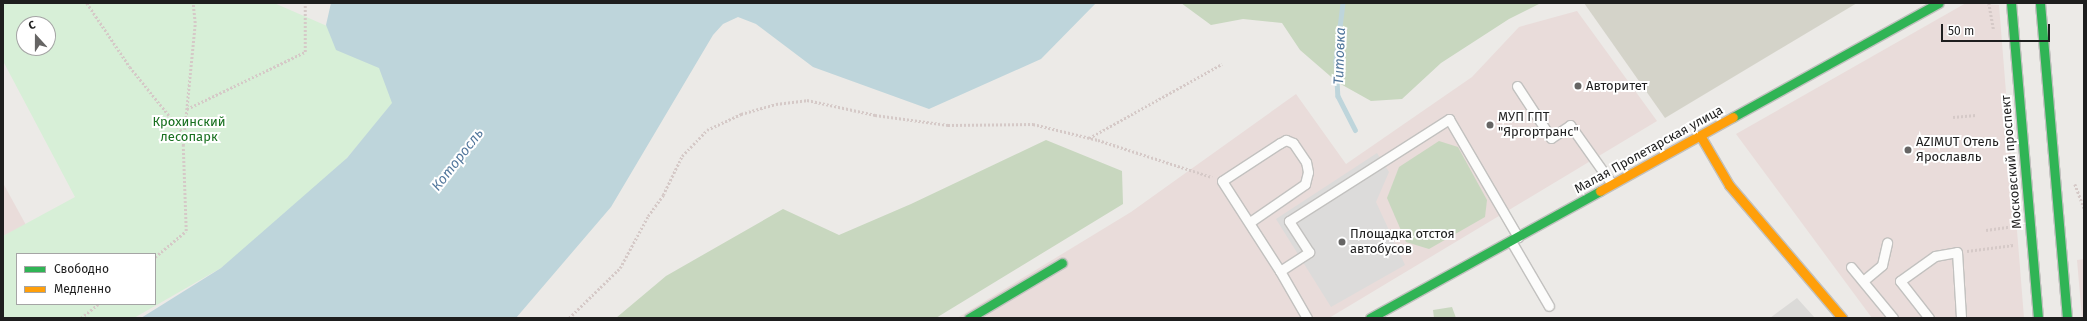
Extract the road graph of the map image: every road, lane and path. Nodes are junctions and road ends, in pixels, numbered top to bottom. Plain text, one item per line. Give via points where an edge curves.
1 (87, 3) edge
2 (193, 3) edge
3 (305, 3) edge
4 (1939, 3) edge
5 (2011, 3) edge
6 (2040, 3) edge
7 (1222, 64) dead end
8 (1517, 86) dead end
9 (186, 110) junction
10 (1976, 115) dead end
11 (1954, 117) dead end
12 (184, 134) junction
13 (1701, 137) junction
14 (1089, 138) junction
15 (1222, 181) junction
16 (1612, 186) junction
17 (1250, 222) junction
18 (2019, 225) dead end
19 (1986, 230) dead end
20 (1515, 239) junction
21 (1887, 243) dead end
22 (2020, 244) dead end
23 (1958, 252) junction
24 (156, 256) edge
25 (1062, 263) dead end
26 (1851, 268) dead end
27 (1280, 271) junction
28 (1863, 281) junction
29 (97, 305) edge
30 (1549, 306) dead end
31 (80, 318) edge
32 (569, 318) edge
33 (969, 318) edge
34 (1307, 318) edge
35 (1370, 318) edge
36 (1842, 318) edge
37 (1893, 318) edge
38 (1929, 318) edge
39 (1961, 318) edge
40 (2038, 318) edge
41 (2067, 318) edge

1 - 12 path via 130,68
2 - 9 path via 196,23
3 - 9 path via 305,52
4 - 13 street, Малая Пролетарская улица
5 - 40 street, Московский проспект
6 - 41 street
7 - 14 path
8 - 16 lane via 1551,138 1570,125
9 - 12 path
10 - 11 path
12 - 24 path via 186,231
13 - 16 street, Малая Пролетарская улица
13 - 36 street via 1729,185
14 - 15 path
14 - 32 path via 1033,124 948,125 875,115 807,100 776,104 741,114 707,130 682,156 620,268
15 - 17 lane
15 - 17 lane via 1286,140 1293,143 1302,156 1308,172 1306,184
16 - 20 street, Малая Пролетарская улица
17 - 27 lane
18 - 19 path
20 - 27 lane via 1449,119 1289,221 1309,252
20 - 30 lane
20 - 35 street, Малая Пролетарская улица
21 - 28 lane via 1882,265
22 - 23 path
23 - 38 lane via 1935,256 1900,281
23 - 39 lane
25 - 33 street
26 - 28 lane
27 - 34 lane
28 - 37 lane
29 - 31 path

